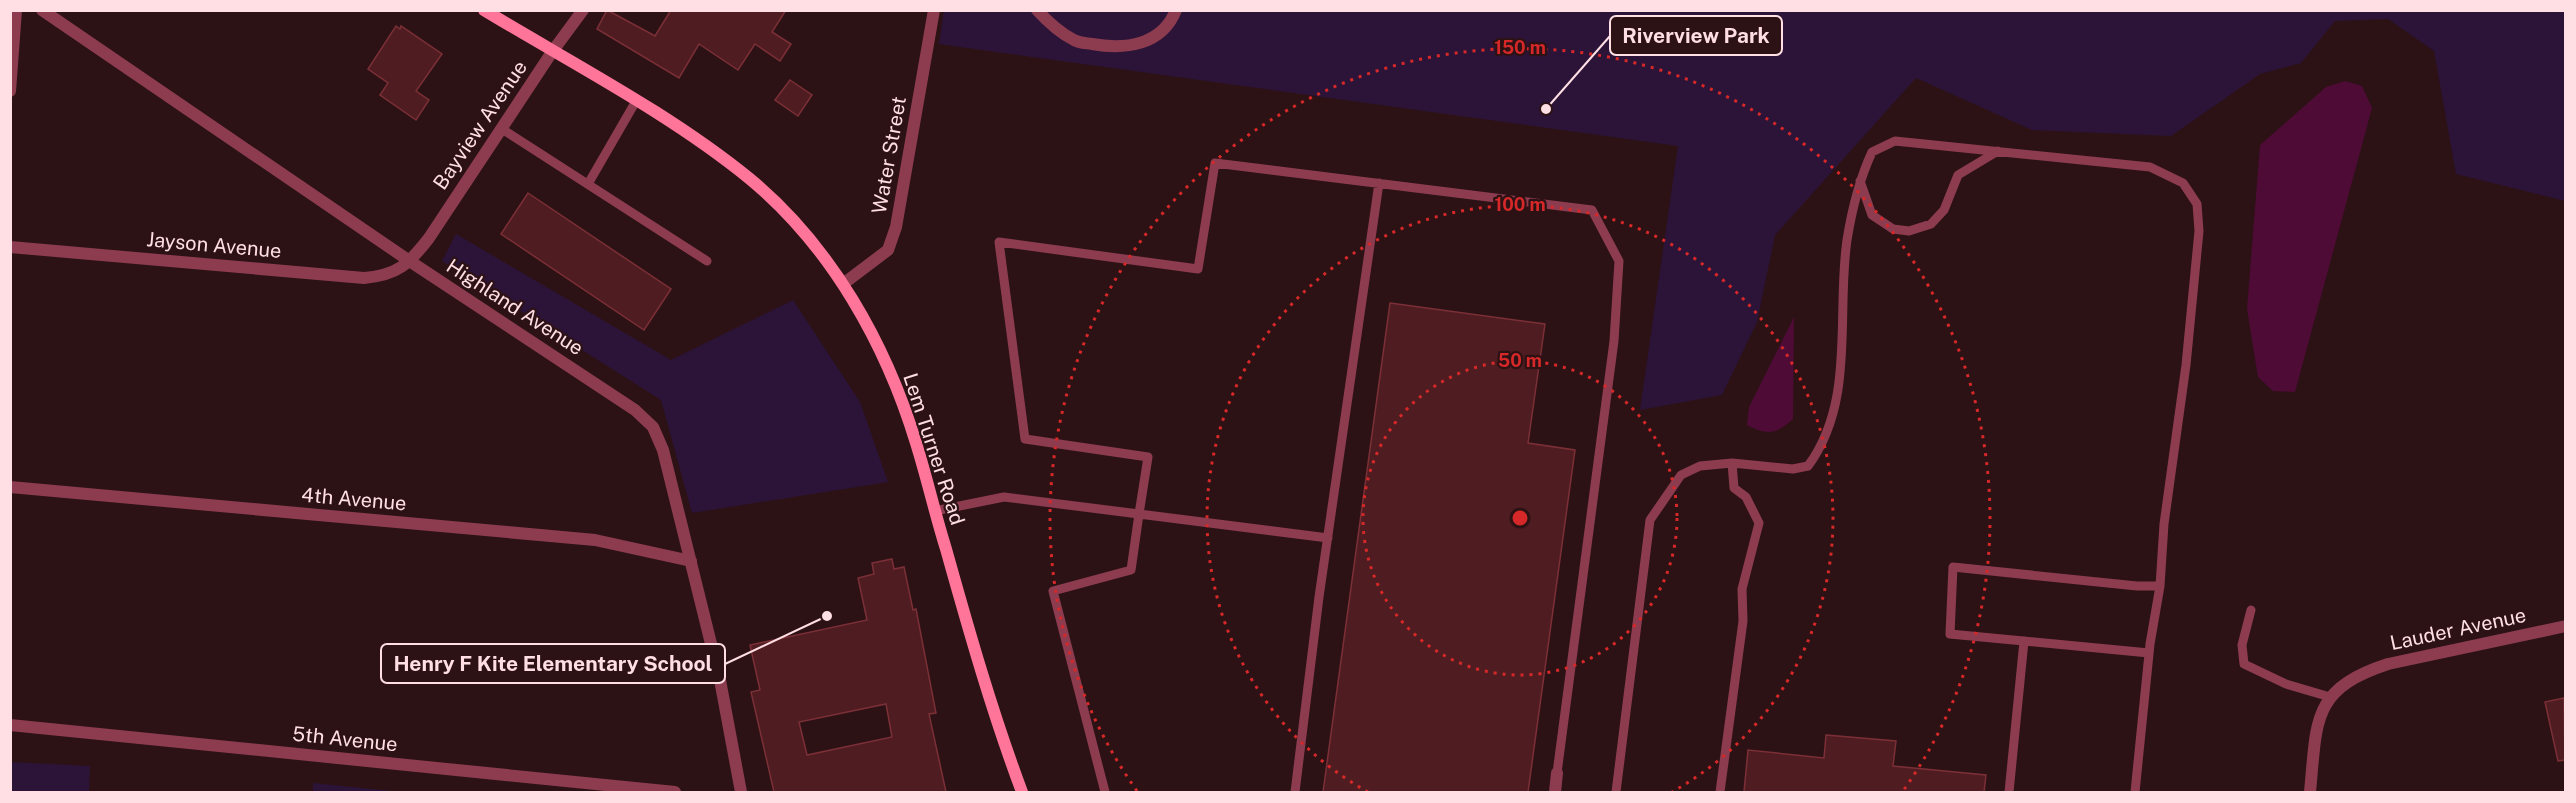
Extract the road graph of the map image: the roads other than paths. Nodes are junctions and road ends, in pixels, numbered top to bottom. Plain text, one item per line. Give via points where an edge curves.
1 (16, 10) edge
2 (42, 10) edge
3 (484, 10) edge
4 (582, 10) edge
5 (934, 10) edge
6 (1037, 10) edge
7 (1176, 10) edge
8 (552, 52) junction
9 (10, 91) edge
10 (636, 101) junction
11 (502, 129) junction
12 (1999, 150) junction
13 (1859, 178) junction
14 (1379, 183) junction
15 (588, 184) junction
16 (10, 247) edge
17 (707, 261) dead end
18 (411, 262) junction
19 (843, 284) junction
20 (1732, 463) junction
21 (10, 487) edge
22 (935, 511) junction
23 (1139, 514) junction
24 (1328, 538) junction
25 (691, 561) junction
26 (2160, 586) junction
27 (2251, 610) dead end
28 (2565, 626) edge
29 (2024, 641) junction
30 (2149, 653) junction
31 (2330, 697) junction
32 (10, 725) edge
33 (1557, 773) joint
34 (1101, 791) edge
35 (675, 792) edge
36 (741, 792) edge
37 (1022, 792) edge
38 (1295, 792) edge
39 (1555, 792) edge
40 (1616, 792) edge
41 (1720, 792) edge
42 (2009, 792) edge
43 (2135, 792) edge
44 (2310, 792) edge

1 - 9 street
2 - 18 street, Highland Avenue
3 - 8 main road, Lem Turner Road
4 - 8 street, Bayview Avenue
5 - 19 street, Water Street via 896,227 888,250
6 - 7 street via 1075,41 1114,48 1146,42 1170,26
8 - 10 main road, Lem Turner Road
8 - 11 street, Bayview Avenue
10 - 15 lane
10 - 19 main road, Lem Turner Road via 751,180 801,229
11 - 15 lane
11 - 18 street, Bayview Avenue
12 - 13 lane via 1895,141 1872,152
12 - 13 lane via 1958,175 1944,210 1931,224 1909,231 1893,229 1872,215
12 - 26 lane via 2150,167 2182,183 2197,204 2199,231
13 - 20 lane via 1847,241 1838,402 1818,453 1808,466 1793,469
14 - 23 lane via 1215,163 1198,269 999,242 1025,439 1148,457
14 - 24 lane
14 - 33 lane via 1592,210 1618,261 1614,341
15 - 17 lane
16 - 18 street, Jayson Avenue via 364,278 381,277
18 - 25 street, Highland Avenue via 635,410 653,427 663,450
19 - 22 main road, Lem Turner Road via 877,344 900,397
20 - 40 lane via 1700,466 1681,475 1650,520
20 - 41 lane via 1734,488 1746,497 1759,523 1743,589 1743,621
21 - 25 street, 4th Avenue via 595,540
22 - 23 lane via 1004,497
22 - 37 main road, Lem Turner Road via 993,716
23 - 24 lane
23 - 34 lane via 1131,570 1053,591
24 - 38 lane
25 - 36 street, Highland Avenue via 720,680
26 - 29 lane via 1953,567 1950,634
26 - 30 lane
27 - 31 lane via 2242,645 2244,664 2286,684
28 - 31 street, Lauder Avenue via 2388,664 2360,673
29 - 30 lane
29 - 42 lane
30 - 43 lane
31 - 44 street via 2316,732
32 - 35 street, 5th Avenue
33 - 39 street

